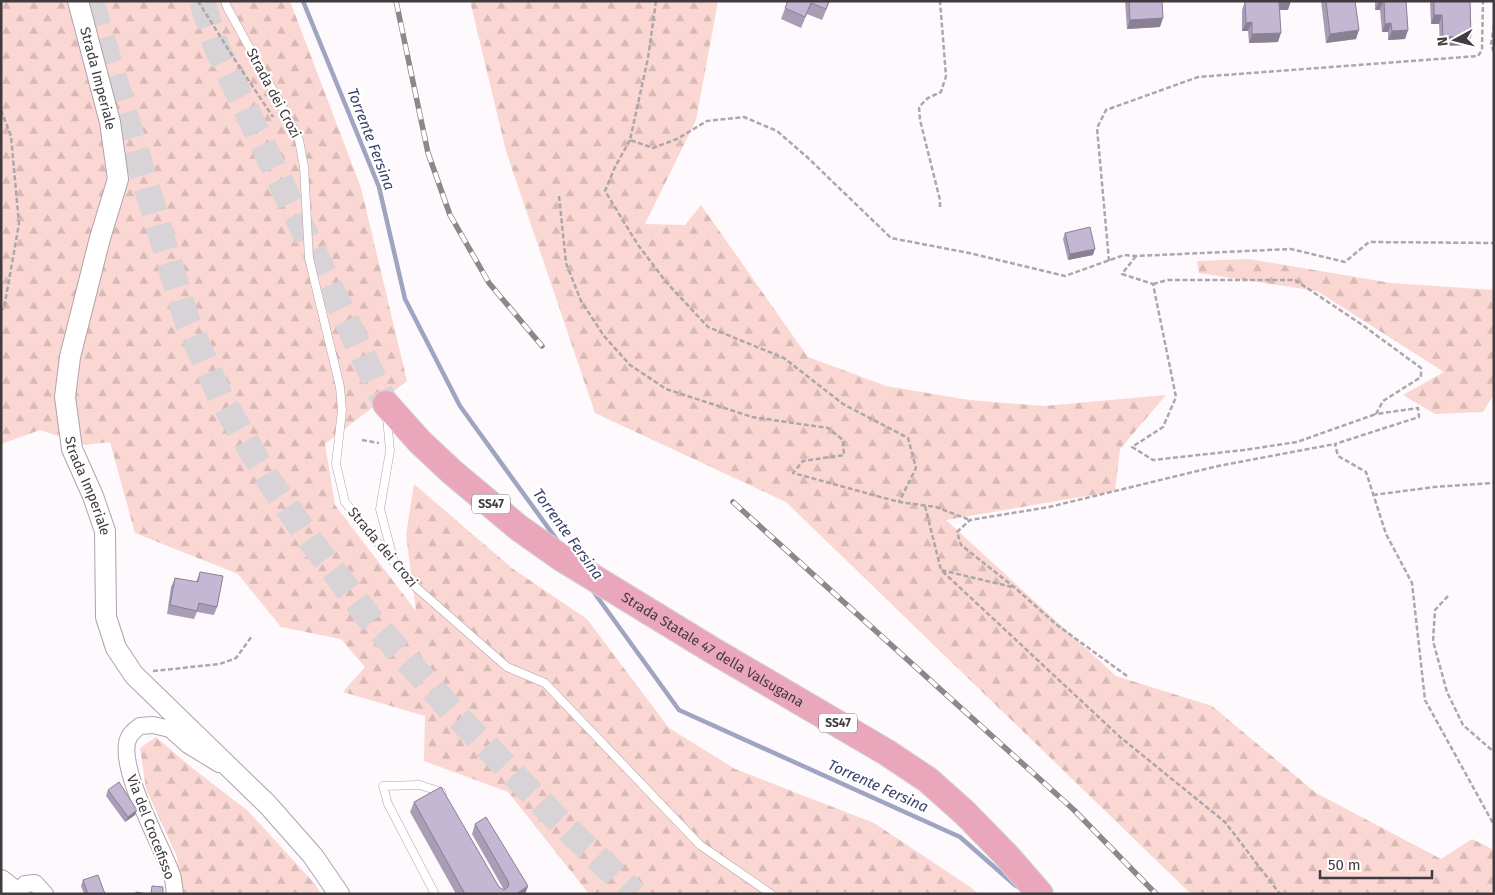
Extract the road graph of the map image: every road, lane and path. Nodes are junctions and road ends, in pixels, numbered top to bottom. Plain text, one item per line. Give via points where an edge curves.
1 (78, 1) edge
2 (198, 1) edge
3 (225, 1) edge
4 (656, 1) edge
5 (940, 1) edge
6 (1483, 1) edge
7 (1494, 25) edge
8 (1494, 52) edge
9 (1, 110) edge
10 (278, 124) dead end
11 (630, 140) junction
12 (559, 196) dead end
13 (940, 207) dead end
14 (1494, 243) edge
15 (1136, 256) junction
16 (1109, 260) junction
17 (1153, 284) junction
18 (1, 310) edge
19 (386, 404) joint
20 (1376, 414) junction
21 (362, 440) dead end
22 (1335, 444) junction
23 (390, 446) junction
24 (1494, 483) edge
25 (1373, 495) junction
26 (899, 502) junction
27 (925, 505) junction
28 (970, 520) junction
29 (394, 562) junction
30 (941, 570) junction
31 (1014, 587) junction
32 (1448, 596) dead end
33 (252, 636) dead end
34 (134, 675) junction
35 (1127, 676) dead end
36 (1494, 752) edge
37 (236, 774) junction
38 (446, 801) edge
39 (1494, 825) edge
40 (1, 880) edge
41 (19, 893) edge
42 (45, 894) edge
43 (175, 894) edge
44 (339, 894) edge
45 (435, 894) edge
46 (771, 894) edge
47 (1040, 894) edge
48 (1280, 894) edge

1 - 34 street, Strada Imperiale via 110,122 118,179 70,357 65,397 72,449 105,531 106,616 116,648
2 - 10 path
3 - 29 lane, Strada dei Crozi via 299,140 304,167 309,258 340,387 342,410 336,464 345,502
4 - 11 path via 648,58
5 - 13 path via 946,76 941,92 919,107
6 - 16 path via 1482,50 1478,56 1198,77 1106,110 1097,128
7 - 8 path via 1491,45
9 - 18 path via 11,136 19,224 4,308
11 - 16 path via 653,148 677,139 707,121 744,117 777,131 891,238 1065,276
11 - 26 path via 605,191 638,245 667,283 708,327 784,358 842,404 908,438 916,468
12 - 26 path via 566,263 581,301 604,336 630,365 666,388 752,417 828,428 843,440 844,455 803,461 793,473
14 - 15 path via 1369,242 1345,262 1291,249
15 - 16 path via 1124,255
15 - 17 path via 1122,274
17 - 20 path via 1168,280 1295,280 1421,368 1421,377 1383,402
17 - 20 path via 1176,397 1162,427 1132,448 1153,460 1244,450 1297,442
19 - 23 lane
19 - 47 highway, Strada Statale 47 della Valsugana / SS47 via 452,472 519,528 564,559 928,780 965,813
20 - 22 path via 1418,408 1419,418
21 - 23 path
22 - 25 path via 1338,456 1366,472
22 - 28 path via 1218,466 1049,507
23 - 29 lane via 380,509
24 - 25 path
25 - 39 path via 1386,534 1412,582 1425,700
26 - 27 path
27 - 28 path
27 - 30 path
28 - 31 path via 957,532 961,545
29 - 46 lane, Strada dei Crozi via 409,581 506,667 544,684 700,845
30 - 31 path
30 - 48 path via 1120,737 1225,822
31 - 35 path via 1057,626
32 - 36 path via 1434,610 1433,641 1446,692 1463,725
33 - 34 path via 236,658 220,664 160,669
34 - 37 street, Strada Imperiale
37 - 43 street, Via del Crocefisso via 188,745 170,729 140,726 129,737 126,756 132,777 142,808 173,876
37 - 44 street, Strada Imperiale via 314,856
38 - 45 lane via 441,792 420,785 383,786 388,804
40 - 41 street
41 - 42 street via 25,884 36,883

